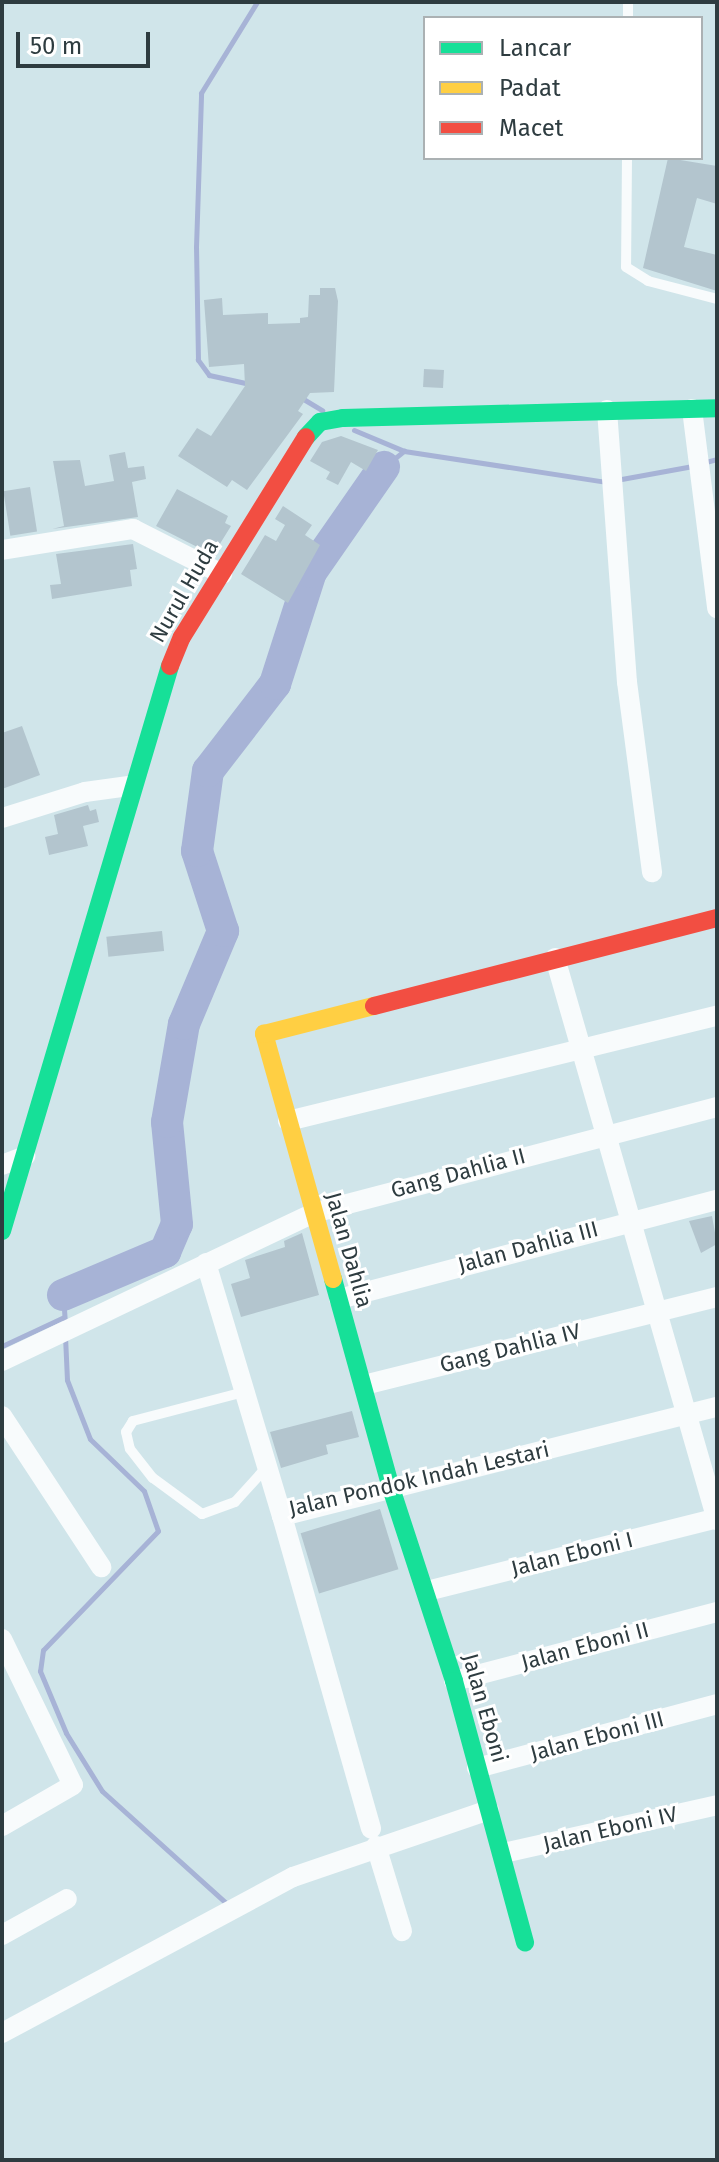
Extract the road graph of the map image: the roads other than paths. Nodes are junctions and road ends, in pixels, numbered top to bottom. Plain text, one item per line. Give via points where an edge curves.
1 (627, 160) edge
2 (717, 299) edge
3 (717, 408) edge
4 (692, 409) junction
5 (607, 410) junction
6 (2, 550) edge
7 (222, 574) junction
8 (717, 608) edge
9 (129, 786) junction
10 (2, 818) edge
11 (652, 872) dead end
12 (717, 918) edge
13 (555, 958) junction
14 (717, 1016) edge
15 (582, 1050) junction
16 (717, 1107) edge
17 (288, 1121) junction
18 (603, 1134) junction
19 (25, 1156) junction
20 (2, 1165) edge
21 (717, 1200) edge
22 (313, 1213) junction
23 (629, 1220) junction
24 (2, 1231) edge
25 (206, 1263) junction
26 (717, 1297) edge
27 (339, 1299) junction
28 (656, 1311) junction
29 (2, 1361) edge
30 (364, 1385) junction
31 (244, 1392) junction
32 (717, 1407) edge
33 (688, 1414) junction
34 (2, 1416) edge
35 (264, 1470) junction
36 (391, 1488) junction
37 (282, 1516) junction
38 (717, 1518) edge
39 (101, 1567) dead end
40 (427, 1591) junction
41 (717, 1612) edge
42 (2, 1639) edge
43 (454, 1681) junction
44 (717, 1704) edge
45 (477, 1768) junction
46 (717, 1805) edge
47 (489, 1810) junction
48 (2, 1826) edge
49 (374, 1838) junction
50 (503, 1853) junction
51 (67, 1899) dead end
52 (402, 1931) dead end
53 (2, 1935) edge
54 (525, 1943) dead end
55 (2, 2033) edge

1 - 2 lane via 626,267 648,281
3 - 4 street, Nurul Huda
4 - 5 street, Nurul Huda
4 - 8 street
5 - 7 street, Nurul Huda via 335,419 309,431
5 - 11 street via 627,682
6 - 7 street via 133,529
7 - 9 street, Nurul Huda via 173,657
9 - 10 street via 85,792
9 - 19 street, Nurul Huda
12 - 13 street
13 - 15 street
13 - 17 street, Jalan Dahlia via 270,1029 264,1040
14 - 15 street
15 - 17 street
15 - 18 street
16 - 18 street, Gang Dahlia II
17 - 22 street, Jalan Dahlia
18 - 22 street, Gang Dahlia II
18 - 23 street
19 - 20 street
19 - 24 street, Nurul Huda
21 - 23 street, Jalan Dahlia III
22 - 25 street, Gang Dahlia II
22 - 27 street, Jalan Dahlia
23 - 27 street, Jalan Dahlia III
23 - 28 street
25 - 29 street, Gang Dahlia II
25 - 31 street, Jalan Pondok Indah Lestari
26 - 28 street, Gang Dahlia IV
27 - 30 street, Jalan Dahlia
28 - 30 street, Gang Dahlia IV
28 - 33 street
30 - 36 street, Jalan Dahlia
31 - 35 street, Jalan Pondok Indah Lestari
31 - 35 lane via 133,1421 126,1432 130,1449 153,1478 202,1514 235,1502
32 - 33 street, Jalan Pondok Indah Lestari
33 - 36 street, Jalan Pondok Indah Lestari
33 - 38 street
34 - 39 street
35 - 37 street, Jalan Pondok Indah Lestari
36 - 37 street, Jalan Pondok Indah Lestari
36 - 40 street, Jalan Eboni
37 - 49 street
38 - 40 street, Jalan Eboni I
40 - 43 street, Jalan Eboni
41 - 43 street, Jalan Eboni II
42 - 48 street via 73,1785
43 - 45 street, Jalan Eboni
44 - 45 street, Jalan Eboni III
45 - 47 street, Jalan Eboni
46 - 50 street, Jalan Eboni IV
47 - 49 street
47 - 50 street, Jalan Eboni
49 - 52 street
49 - 55 street
50 - 54 street, Jalan Eboni
51 - 53 street

